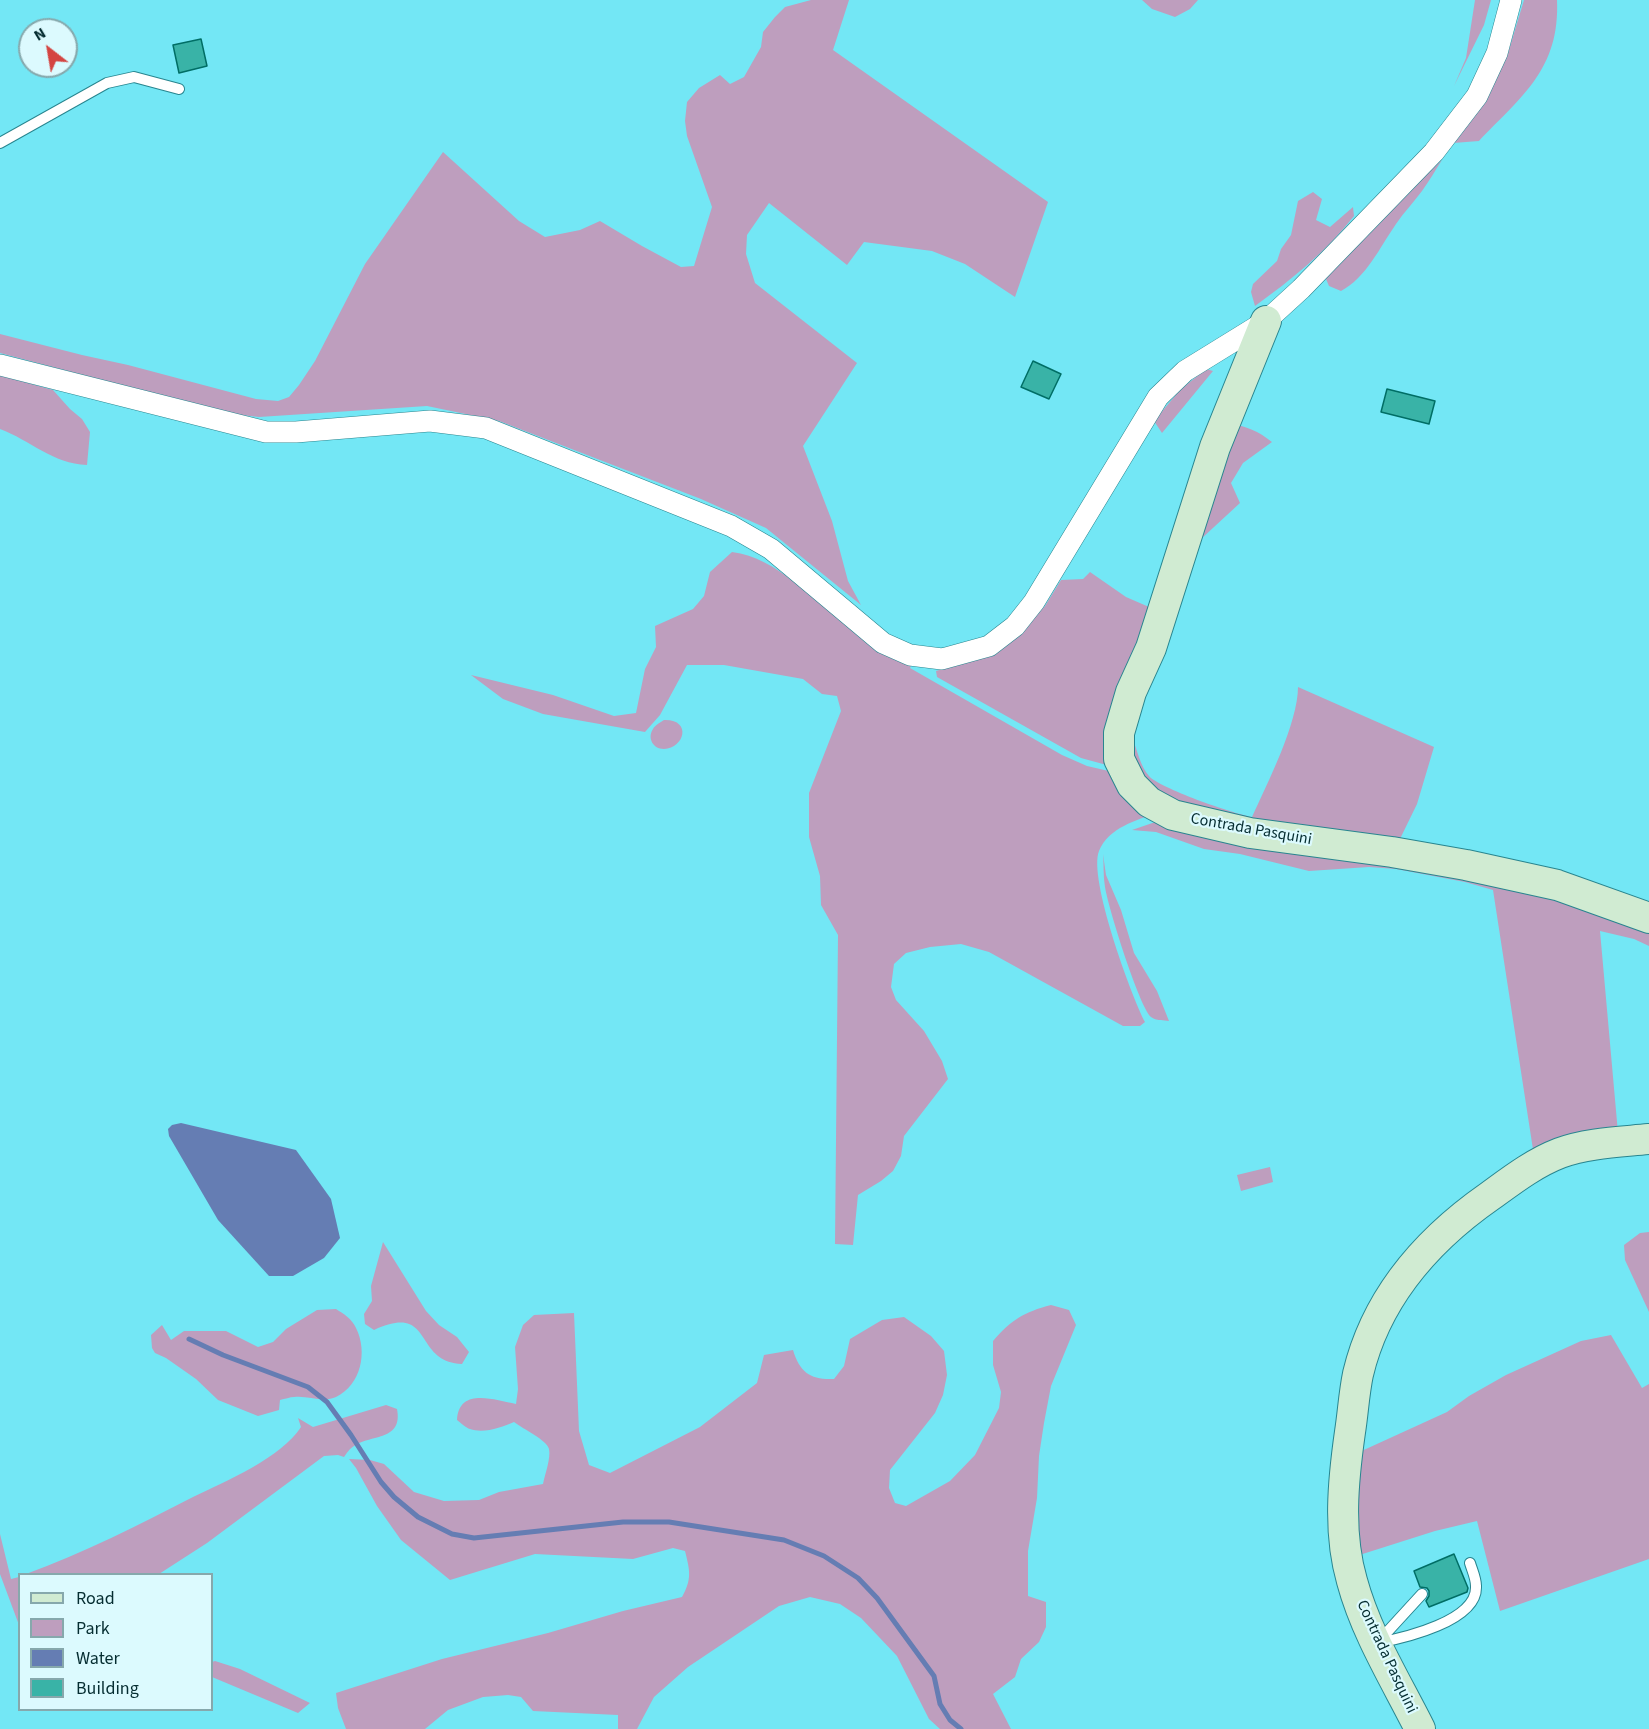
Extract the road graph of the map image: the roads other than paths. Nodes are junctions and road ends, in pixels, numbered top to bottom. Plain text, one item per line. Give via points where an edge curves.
1 (1511, 0) edge
2 (179, 89) dead end
3 (0, 143) edge
4 (1266, 321) junction
5 (0, 365) edge
6 (1649, 918) edge
7 (1649, 1139) edge
8 (1470, 1563) dead end
9 (1422, 1594) dead end
10 (1377, 1643) junction
11 (1420, 1729) edge

1 - 4 street via 1497,53 1477,96 1434,152
2 - 3 lane via 134,77 107,83
4 - 5 street via 1185,371 1158,397 1034,602 1015,626 989,646 942,659 910,655 883,643 771,549 731,526 486,428 430,421 266,432
4 - 6 street, Contrada Pasquini via 1215,447 1119,732 1119,759 1132,785 1149,802 1173,815 1250,833 1466,865 1557,885
7 - 10 street, Contrada Pasquini via 1560,1153 1523,1172 1445,1231 1399,1282 1381,1313 1358,1374 1344,1465 1343,1509 1351,1580
8 - 10 lane via 1477,1587 1471,1604 1428,1630
9 - 10 lane
10 - 11 street, Contrada Pasquini

